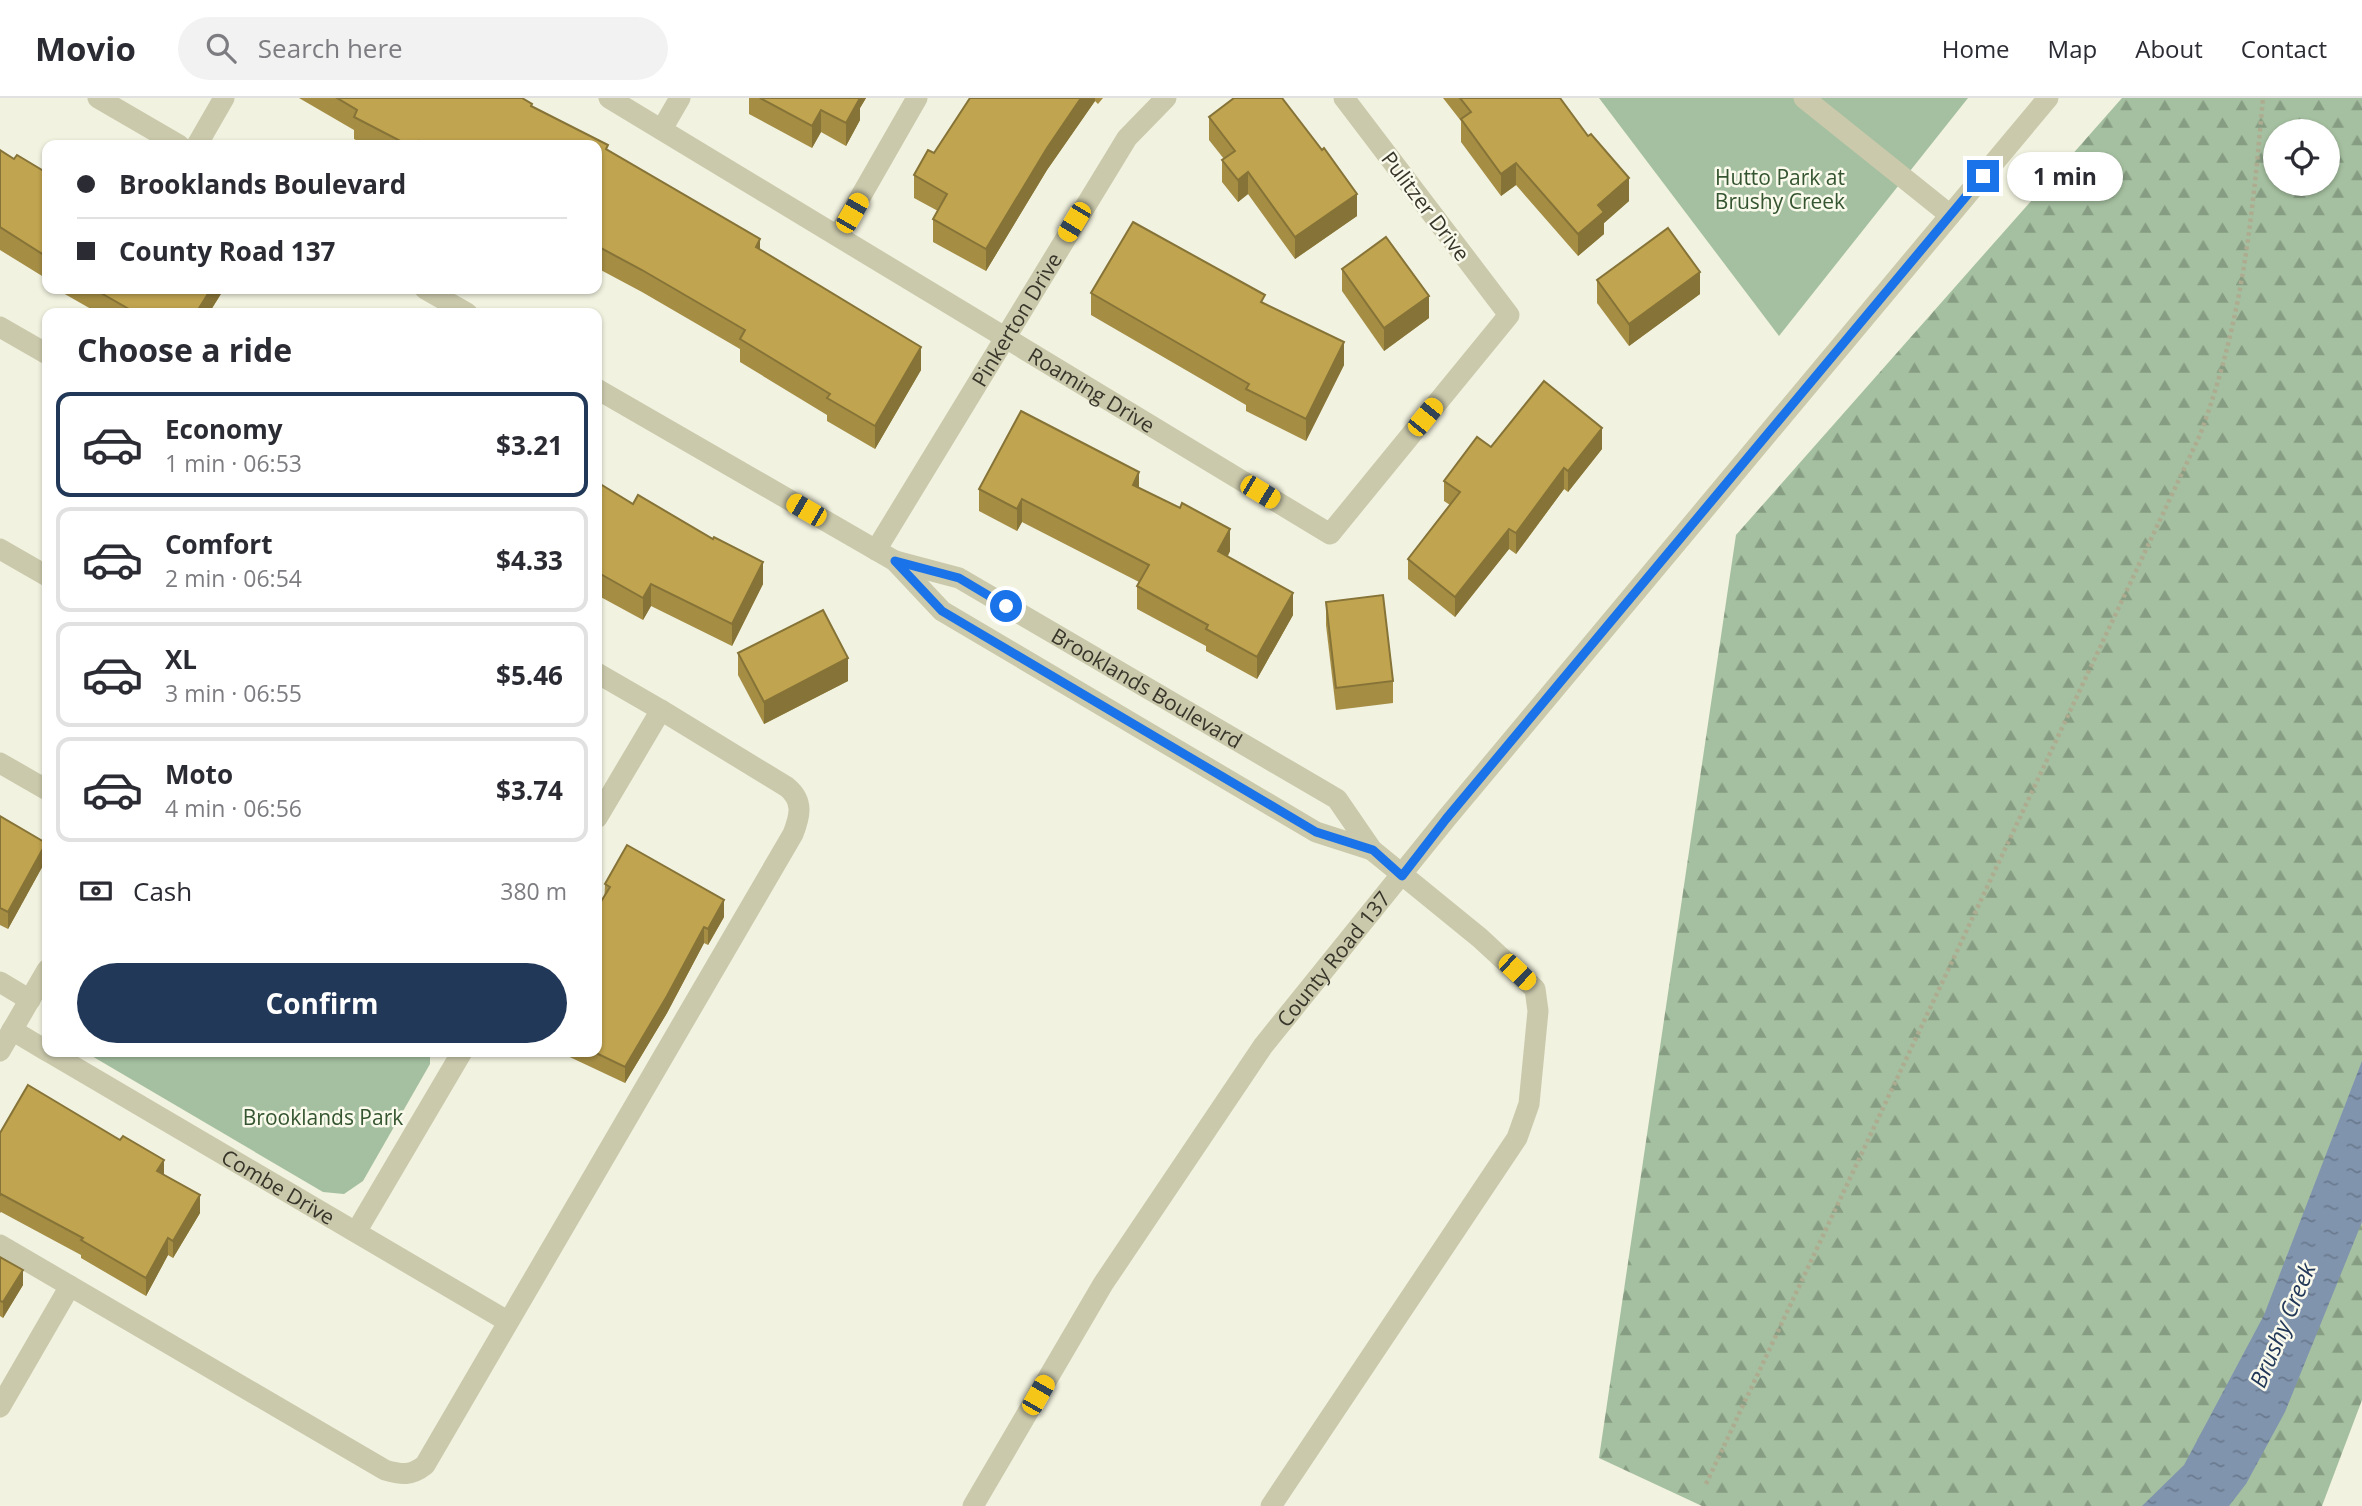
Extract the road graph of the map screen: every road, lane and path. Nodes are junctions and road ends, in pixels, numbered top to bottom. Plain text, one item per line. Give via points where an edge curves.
1 (98, 98) edge
2 (224, 98) edge
3 (609, 98) edge
4 (680, 98) edge
5 (917, 98) edge
6 (1166, 98) edge
7 (1344, 98) edge
8 (1804, 98) edge
9 (2048, 98) edge
10 (2263, 98) edge
11 (662, 129) junction
12 (170, 140) edge
13 (200, 140) edge
14 (1950, 215) junction
15 (838, 236) junction
16 (434, 294) edge
17 (458, 308) edge
18 (1509, 315) joint
19 (0, 327) edge
20 (1004, 337) junction
21 (42, 351) edge
22 (602, 391) edge
23 (0, 549) edge
24 (876, 550) junction
25 (895, 561) junction
26 (42, 573) edge
27 (602, 676) edge
28 (660, 710) junction
29 (0, 762) edge
30 (42, 787) edge
31 (602, 809) edge
32 (1373, 850) junction
33 (1402, 876) junction
34 (42, 979) edge
35 (0, 982) edge
36 (30, 1000) junction
37 (12, 1030) junction
38 (42, 1048) edge
39 (0, 1051) edge
40 (58, 1057) edge
41 (459, 1057) edge
42 (356, 1232) junction
43 (0, 1245) edge
44 (71, 1286) junction
45 (507, 1321) junction
46 (0, 1407) edge
47 (1706, 1484) dead end
48 (974, 1506) edge
49 (1271, 1506) edge

1 - 12 street
2 - 13 street
3 - 11 street, Roaming Drive
4 - 11 street
5 - 15 street
6 - 20 street, Pinkerton Drive via 1127,138
7 - 18 street, Pulitzer Drive
8 - 14 street
9 - 14 street, County Road 137
10 - 47 path via 2240,302 2219,384 2200,435
11 - 15 street, Roaming Drive
14 - 33 street, County Road 137
15 - 20 street, Roaming Drive
16 - 17 street
18 - 20 street, Roaming Drive via 1330,534
19 - 21 street
20 - 24 street, Pinkerton Drive
22 - 24 street, Brooklands Boulevard
23 - 26 street
24 - 25 street, Brooklands Boulevard
25 - 32 street, Brooklands Boulevard via 942,611 1316,832
25 - 32 street, Brooklands Boulevard via 959,578 1337,799
27 - 28 street
28 - 31 street
28 - 45 street via 787,787 796,794 799,818 780,858
29 - 30 street
32 - 33 street, Brooklands Boulevard
33 - 48 street, County Road 137 via 1263,1046 1103,1284
33 - 49 street, Brooklands Boulevard via 1535,989 1538,1011 1529,1104 1517,1138
34 - 36 street
35 - 36 street
36 - 37 street
37 - 38 street, Combe Drive
37 - 39 street
40 - 42 street, Combe Drive
41 - 42 street
42 - 45 street, Combe Drive
43 - 44 street
44 - 45 street via 385,1470 403,1475 425,1465
44 - 46 street

